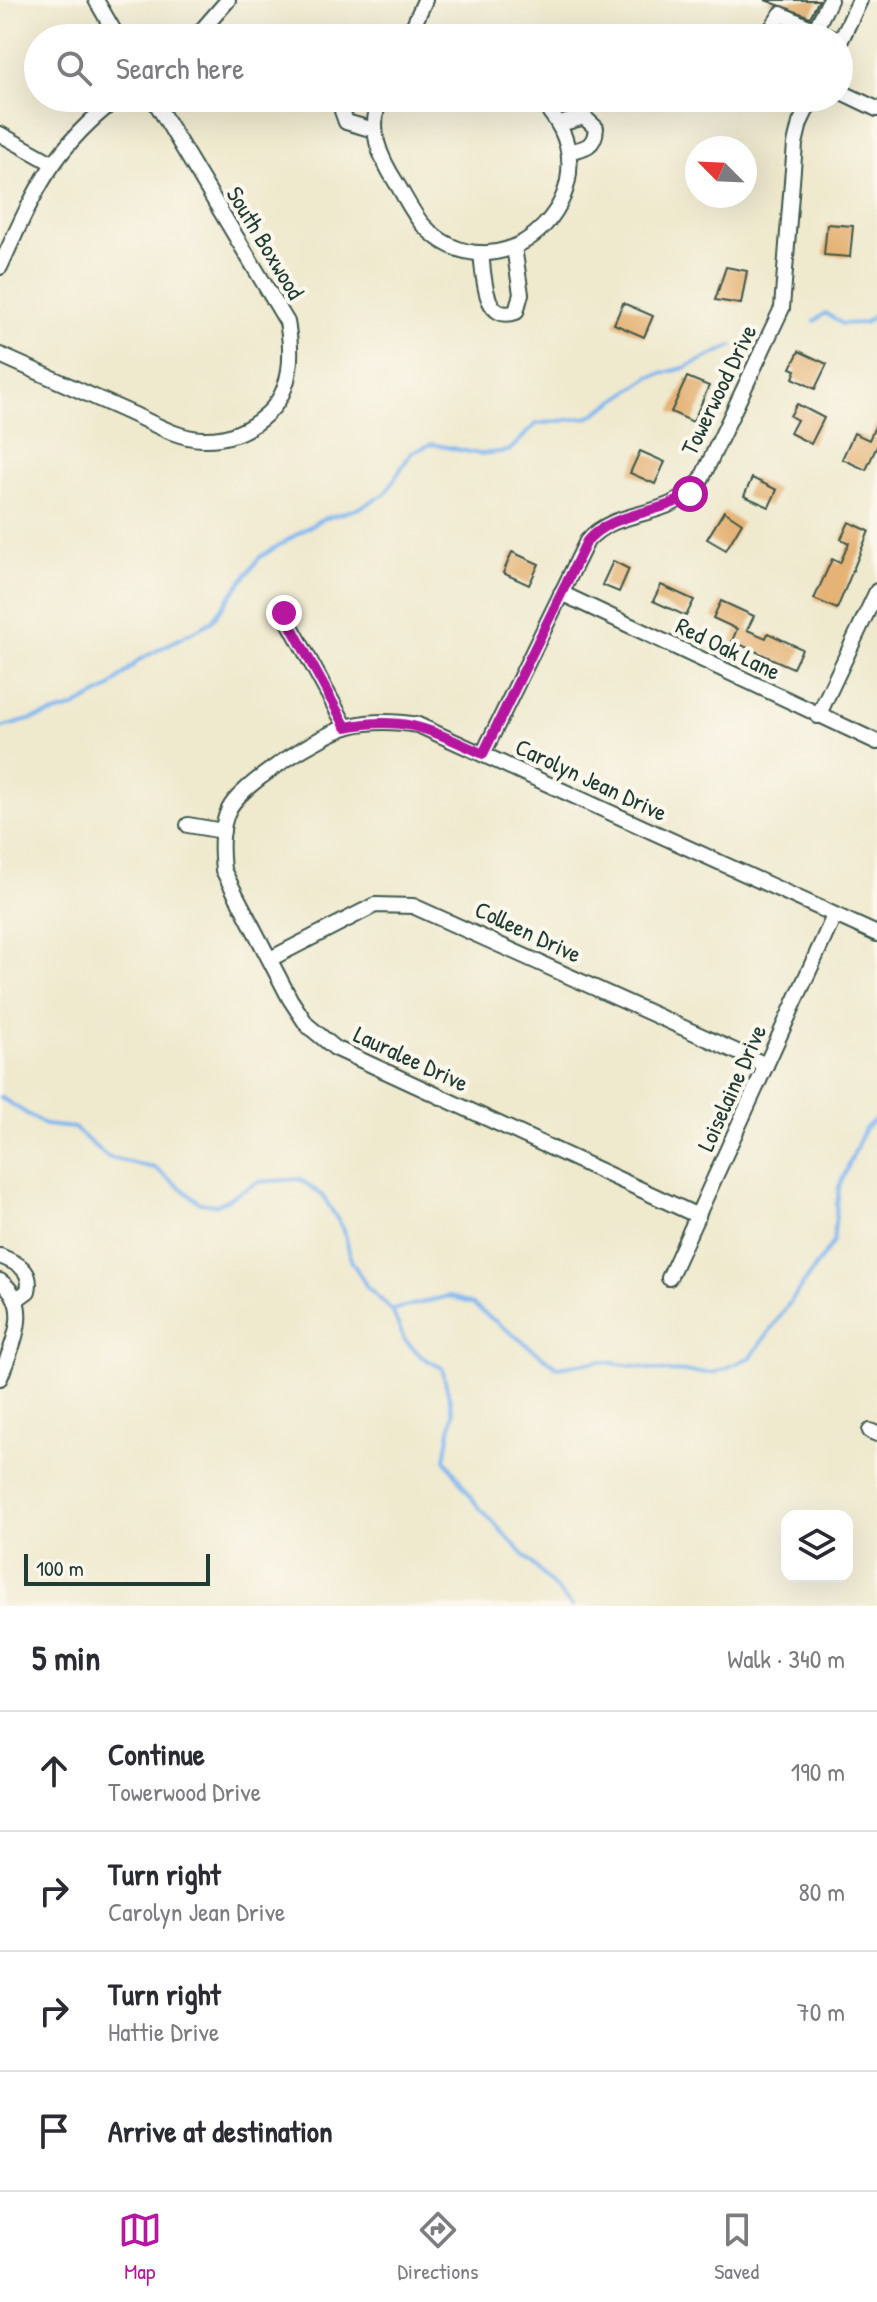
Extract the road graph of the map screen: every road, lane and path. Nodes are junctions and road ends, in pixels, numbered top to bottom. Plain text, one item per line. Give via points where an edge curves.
1 (96, 0) edge
2 (228, 0) edge
3 (425, 0) edge
4 (830, 0) edge
5 (860, 0) edge
6 (110, 24) edge
7 (207, 24) edge
8 (414, 24) edge
9 (774, 24) edge
10 (802, 24) edge
11 (818, 24) edge
12 (847, 24) edge
13 (853, 98) edge
14 (877, 109) edge
15 (100, 112) edge
16 (161, 112) edge
17 (342, 112) edge
18 (378, 112) edge
19 (549, 112) edge
20 (805, 112) edge
21 (560, 124) junction
22 (374, 130) junction
23 (0, 134) edge
24 (569, 151) junction
25 (52, 163) junction
26 (514, 247) junction
27 (481, 253) junction
28 (0, 267) edge
29 (0, 355) edge
30 (877, 591) edge
31 (561, 593) junction
32 (284, 613) dead end
33 (818, 716) junction
34 (346, 727) junction
35 (877, 742) edge
36 (483, 754) junction
37 (188, 825) dead end
38 (223, 831) junction
39 (834, 916) junction
40 (877, 934) edge
41 (270, 959) junction
42 (766, 1065) junction
43 (698, 1216) junction
44 (0, 1256) edge
45 (669, 1278) dead end
46 (0, 1281) edge
47 (17, 1299) junction
48 (0, 1378) edge

1 - 6 street
2 - 7 street
3 - 8 street
4 - 11 street
5 - 12 street
9 - 10 street via 781,14
13 - 14 street
15 - 25 street
16 - 29 street, South Boxwood via 287,322 292,360 281,396 246,430 199,439
17 - 22 street via 346,122
18 - 22 street
19 - 21 street
20 - 31 street, Towerwood Drive via 795,144 782,308 701,480 674,505 595,531
21 - 24 street
21 - 24 street via 584,117 596,128 586,148
22 - 27 street via 385,166 422,224 451,244
23 - 25 street
24 - 26 street via 561,206 548,224
25 - 28 street
26 - 27 street
26 - 27 street via 521,304 507,316 492,306
30 - 33 street
31 - 33 street, Red Oak Lane
31 - 36 street, Towerwood Drive
32 - 34 street
33 - 35 street, Red Oak Lane
34 - 36 street, Carolyn Jean Drive via 376,721 418,725
34 - 38 street, Carolyn Jean Drive via 256,778 229,810
36 - 39 street, Carolyn Jean Drive
37 - 38 street
38 - 41 street, Lauralee Drive via 223,870
39 - 40 street, Carolyn Jean Drive
39 - 42 street, Loiselaine Drive
41 - 42 street, Colleen Drive via 375,905 413,906
41 - 43 street, Lauralee Drive via 307,1025 335,1048
42 - 43 street, Loiselaine Drive
43 - 45 street, Loiselaine Drive
44 - 47 street via 30,1277 28,1291
46 - 47 street
47 - 48 street via 17,1327

